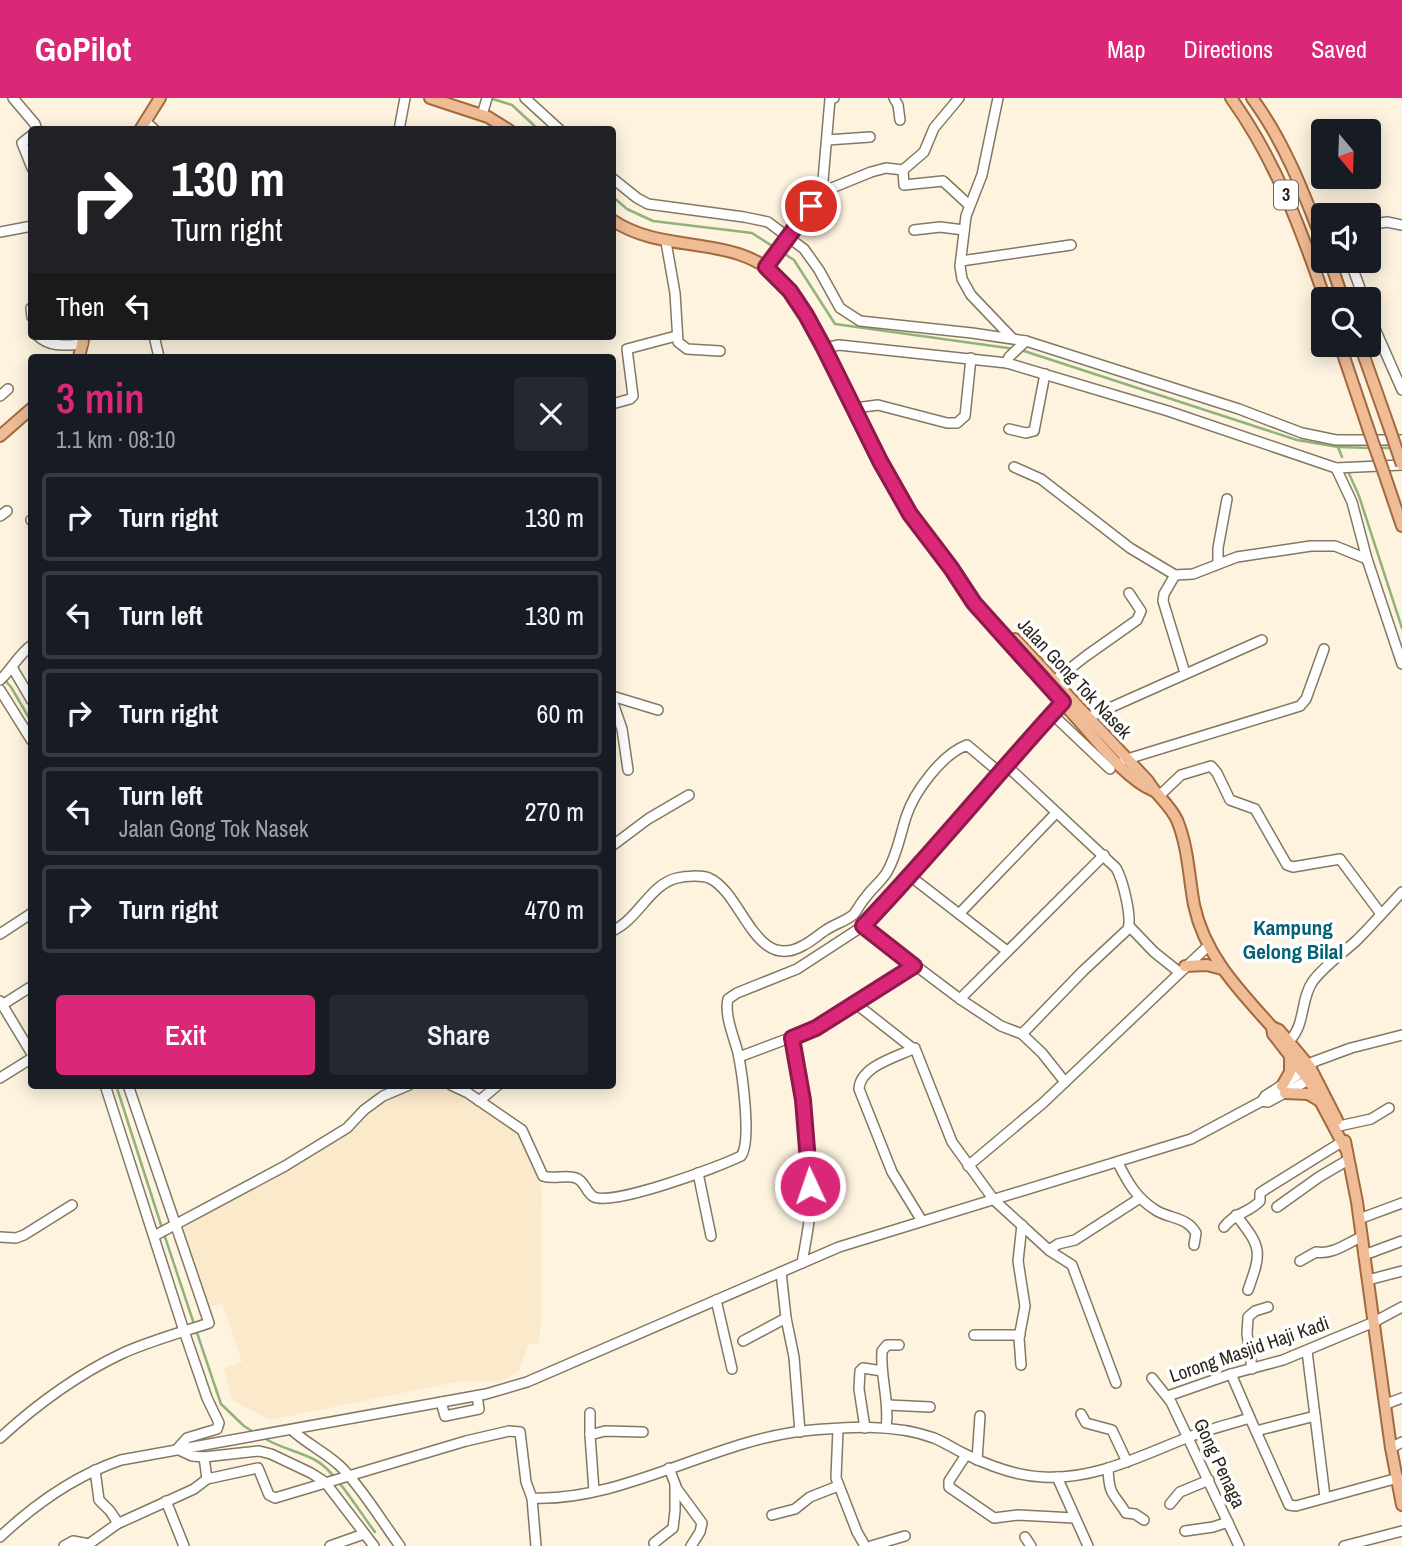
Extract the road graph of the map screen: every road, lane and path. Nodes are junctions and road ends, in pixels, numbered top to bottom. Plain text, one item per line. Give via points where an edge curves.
1 (13, 98) edge
2 (160, 98) edge
3 (405, 98) edge
4 (430, 98) edge
5 (525, 98) edge
6 (830, 98) edge
7 (894, 98) edge
8 (1231, 98) edge
9 (1252, 98) edge
10 (956, 99) edge
11 (996, 99) edge
12 (486, 100) edge
13 (482, 115) junction
14 (900, 120) dead end
15 (143, 125) edge
16 (36, 126) edge
17 (400, 126) edge
18 (502, 126) edge
19 (556, 126) edge
20 (870, 137) dead end
21 (28, 138) edge
22 (827, 140) junction
23 (28, 158) edge
24 (903, 170) junction
25 (616, 181) edge
26 (822, 192) junction
27 (970, 205) junction
28 (1311, 210) edge
29 (616, 222) edge
30 (1381, 223) edge
31 (1402, 225) edge
32 (28, 227) edge
33 (914, 230) dead end
34 (964, 230) junction
35 (0, 232) edge
36 (786, 240) junction
37 (666, 242) junction
38 (1071, 245) dead end
39 (961, 261) junction
40 (766, 267) junction
41 (1321, 287) edge
42 (676, 336) junction
43 (43, 340) edge
44 (83, 340) edge
45 (1019, 342) junction
46 (1381, 342) edge
47 (824, 348) junction
48 (720, 351) dead end
49 (1344, 357) edge
50 (1364, 357) edge
51 (971, 358) junction
52 (1008, 360) junction
53 (1045, 374) junction
54 (8, 389) dead end
55 (1402, 390) edge
56 (0, 397) edge
57 (616, 403) edge
58 (855, 408) junction
59 (28, 412) edge
60 (1009, 429) dead end
61 (0, 436) edge
62 (1402, 440) edge
63 (1402, 465) edge
64 (1014, 467) dead end
65 (1336, 468) junction
66 (1227, 499) dead end
67 (1402, 526) edge
68 (1367, 559) junction
69 (1218, 562) junction
70 (1175, 575) junction
71 (968, 592) junction
72 (1129, 593) dead end
73 (1262, 640) dead end
74 (28, 648) edge
75 (1324, 649) dead end
76 (1402, 664) edge
77 (10, 669) junction
78 (1185, 673) junction
79 (0, 680) edge
80 (1058, 685) junction
81 (0, 690) edge
82 (28, 695) edge
83 (616, 699) edge
84 (1063, 702) junction
85 (1075, 704) junction
86 (616, 710) edge
87 (658, 710) dead end
88 (1052, 714) junction
89 (1087, 718) junction
90 (28, 735) edge
91 (1118, 763) junction
92 (1006, 765) junction
93 (628, 770) dead end
94 (999, 772) junction
95 (1156, 794) junction
96 (689, 795) dead end
97 (1056, 813) junction
98 (616, 843) edge
99 (1104, 855) junction
100 (910, 876) junction
101 (1402, 892) edge
102 (959, 914) junction
103 (1381, 914) junction
104 (28, 916) edge
105 (863, 926) junction
106 (1129, 926) junction
107 (616, 929) edge
108 (0, 934) edge
109 (1208, 946) junction
110 (1007, 951) junction
111 (914, 966) junction
112 (1182, 969) junction
113 (1222, 969) junction
114 (28, 988) edge
115 (960, 999) junction
116 (1, 1003) edge
117 (855, 1003) junction
118 (1272, 1027) junction
119 (1022, 1034) junction
120 (1402, 1035) edge
121 (792, 1038) junction
122 (1289, 1041) junction
123 (915, 1048) junction
124 (28, 1049) edge
125 (1290, 1055) junction
126 (739, 1057) junction
127 (28, 1059) edge
128 (1309, 1074) junction
129 (0, 1078) edge
130 (1065, 1082) junction
131 (106, 1089) edge
132 (129, 1089) edge
133 (400, 1089) edge
134 (458, 1089) edge
135 (493, 1089) edge
136 (1284, 1090) junction
137 (479, 1101) junction
138 (1322, 1103) junction
139 (1389, 1108) dead end
140 (1339, 1126) junction
141 (1342, 1145) junction
142 (1118, 1163) junction
143 (1349, 1165) junction
144 (968, 1166) junction
145 (698, 1173) junction
146 (1140, 1198) junction
147 (994, 1200) junction
148 (1402, 1203) edge
149 (72, 1205) dead end
150 (1278, 1207) dead end
151 (1236, 1215) junction
152 (1359, 1219) junction
153 (922, 1221) junction
154 (177, 1225) junction
155 (1022, 1225) junction
156 (1224, 1227) dead end
157 (154, 1236) junction
158 (712, 1236) dead end
159 (0, 1237) edge
160 (1361, 1237) junction
161 (1402, 1241) edge
162 (1194, 1245) dead end
163 (1049, 1250) junction
164 (1364, 1255) junction
165 (1300, 1261) dead end
166 (802, 1263) junction
167 (1402, 1271) edge
168 (781, 1272) junction
169 (1368, 1280) junction
170 (1248, 1290) dead end
171 (716, 1300) junction
172 (1268, 1307) dead end
173 (1402, 1307) edge
174 (786, 1318) junction
175 (1374, 1322) junction
176 (184, 1331) junction
177 (974, 1335) dead end
178 (1020, 1335) junction
179 (743, 1341) dead end
180 (900, 1345) dead end
181 (1307, 1351) junction
182 (1021, 1365) dead end
183 (733, 1369) dead end
184 (1252, 1369) junction
185 (882, 1371) junction
186 (1231, 1374) junction
187 (1152, 1378) dead end
188 (1116, 1382) dead end
189 (477, 1396) junction
190 (1168, 1396) junction
191 (1402, 1398) edge
192 (441, 1402) junction
193 (1386, 1404) junction
194 (888, 1405) junction
195 (930, 1407) dead end
196 (590, 1413) dead end
197 (1081, 1414) dead end
198 (980, 1416) dead end
199 (1315, 1416) junction
200 (1250, 1418) junction
201 (865, 1428) junction
202 (887, 1428) junction
203 (838, 1429) junction
204 (292, 1430) junction
205 (1256, 1431) junction
206 (643, 1432) dead end
207 (800, 1432) junction
208 (590, 1434) junction
209 (1189, 1437) junction
210 (0, 1438) edge
211 (1397, 1445) edge
212 (177, 1449) junction
213 (241, 1452) junction
214 (966, 1455) junction
215 (204, 1457) junction
216 (977, 1460) junction
217 (1127, 1462) junction
218 (669, 1468) junction
219 (1108, 1468) junction
220 (247, 1469) junction
221 (95, 1470) junction
222 (347, 1476) junction
223 (1057, 1477) junction
224 (1398, 1478) junction
225 (207, 1479) junction
226 (1209, 1480) junction
227 (326, 1481) junction
228 (675, 1484) junction
229 (838, 1486) junction
230 (594, 1491) junction
231 (1401, 1492) edge
232 (1325, 1497) junction
233 (532, 1498) junction
234 (166, 1501) junction
235 (1170, 1504) dead end
236 (1402, 1505) edge
237 (772, 1514) dead end
238 (1073, 1518) junction
239 (1144, 1520) dead end
240 (1228, 1522) junction
241 (118, 1523) junction
242 (1185, 1531) dead end
243 (1402, 1531) edge
244 (364, 1534) junction
245 (905, 1535) dead end
246 (0, 1537) edge
247 (1025, 1537) dead end
248 (654, 1543) dead end
249 (1235, 1545) edge
250 (64, 1546) edge
251 (184, 1546) edge
252 (330, 1546) edge
253 (374, 1546) edge
254 (400, 1546) edge
255 (536, 1546) edge
256 (691, 1546) edge
257 (864, 1546) edge
258 (871, 1546) edge
259 (1031, 1546) edge
260 (1088, 1546) edge
261 (1344, 1546) edge

1 - 16 street
2 - 15 main road
3 - 17 street
4 - 13 main road
5 - 19 street
6 - 22 street
7 - 14 street
8 - 41 main road, 3 via 1269,160
9 - 28 main road, 3 via 1284,151
10 - 24 street via 924,152
11 - 27 street via 982,175
12 - 13 street
13 - 18 main road
20 - 22 street
21 - 23 street via 22,143
22 - 26 street
24 - 26 street via 871,172
24 - 27 street via 904,184 943,181
25 - 36 street via 648,204 768,222
26 - 36 street
27 - 34 street
29 - 37 main road, Jalan Gong Tok Nasek
30 - 31 street
32 - 35 street
33 - 34 street
34 - 39 street
36 - 40 street
36 - 45 street via 811,258 839,308 859,321
37 - 40 main road, Jalan Gong Tok Nasek via 736,252
37 - 42 street via 675,293
38 - 39 street
39 - 45 street via 966,287
40 - 47 main road, Jalan Gong Tok Nasek via 790,291
42 - 48 street via 687,349
42 - 57 street via 627,349 633,396
43 - 44 street via 56,345
45 - 52 street
45 - 62 street via 1227,405 1302,433 1336,440
46 - 55 street
47 - 51 street via 839,345
47 - 58 main road, Jalan Gong Tok Nasek
49 - 67 main road, bridge
50 - 63 main road, bridge
51 - 52 street
51 - 58 street via 965,416 957,423 878,405
52 - 53 street
53 - 60 street via 1034,431
53 - 65 street
54 - 56 street
58 - 71 main road, Jalan Gong Tok Nasek via 910,514
59 - 61 main road
63 - 65 street
64 - 70 street via 1041,480 1130,548
65 - 68 street via 1352,502
66 - 69 street
68 - 69 street via 1322,545
68 - 76 street
69 - 70 street via 1193,574
70 - 78 street via 1163,601
71 - 80 main road, Jalan Gong Tok Nasek
71 - 84 main road, Jalan Gong Tok Nasek
72 - 80 street via 1141,611 1138,620 1086,656
73 - 78 street
74 - 77 street
75 - 91 street via 1300,706
77 - 79 street
77 - 82 street
78 - 89 street
80 - 84 main road
80 - 85 main road, Jalan Gong Tok Nasek
81 - 90 street
83 - 87 street
84 - 85 main road
84 - 88 street
84 - 91 main road, Jalan Gong Tok Nasek
85 - 89 main road, Jalan Gong Tok Nasek
86 - 93 street
88 - 91 street
88 - 92 street
89 - 91 main road, Jalan Gong Tok Nasek
91 - 95 main road, Jalan Gong Tok Nasek
92 - 94 street
92 - 97 street
94 - 100 street
94 - 107 street via 967,746 954,750 934,770 908,810 895,854 881,880 852,916 799,948 783,951 761,941 725,891 705,877 664,883 625,926
95 - 103 street via 1181,775 1211,766 1230,800 1255,809 1287,864 1293,867 1340,859
95 - 109 main road, Jalan Gong Tok Nasek via 1179,825
96 - 98 street
97 - 99 street
97 - 102 street
99 - 106 street via 1120,875
99 - 110 street
100 - 102 street
100 - 105 street
101 - 103 street
102 - 110 street
103 - 122 street via 1312,982
104 - 108 street
105 - 111 street
105 - 126 street via 790,973 728,999
106 - 112 street via 1154,952
106 - 119 street
109 - 112 street
109 - 113 main road, Jalan Gong Tok Nasek
110 - 115 street
111 - 115 street
111 - 117 street
112 - 113 main road via 1208,965
112 - 130 street
113 - 118 main road, Jalan Gong Tok Nasek
114 - 116 street
115 - 119 street
116 - 124 street
117 - 121 street
117 - 123 street
118 - 122 main road, Jalan Gong Tok Nasek
118 - 125 main road, Jalan Gong Tok Nasek
119 - 130 street
120 - 128 street via 1313,1062
121 - 126 street
121 - 166 street via 810,1186
122 - 128 main road, Jalan Gong Tok Nasek
123 - 144 street via 952,1142
123 - 153 street via 868,1071 859,1089 892,1172
125 - 128 main road, Jalan Gong Tok Nasek
125 - 136 main road
126 - 145 street via 745,1150 738,1158
127 - 129 street
128 - 136 street
128 - 138 main road, Jalan Gong Tok Nasek
128 - 140 main road, Jalan Gong Tok Nasek
130 - 144 street
131 - 157 street
132 - 154 street
133 - 154 street via 383,1096 331,1138
134 - 137 street
135 - 137 street
136 - 138 main road via 1308,1094
136 - 142 street via 1265,1096 1191,1139
137 - 145 street via 522,1130 543,1176 578,1179 596,1198 617,1198
138 - 141 main road, Jalan Gong Tok Nasek
139 - 140 street via 1371,1119
140 - 141 main road, Jalan Gong Tok Nasek
141 - 143 main road, Jalan Gong Tok Nasek
141 - 151 street via 1266,1189 1255,1206
142 - 146 street
142 - 147 street
143 - 150 street via 1319,1177
143 - 152 main road, Jalan Gong Tok Nasek
144 - 147 street
145 - 158 street
146 - 162 street via 1190,1224 1196,1233
146 - 163 street via 1076,1240
147 - 153 street
147 - 155 street
148 - 152 street
149 - 159 street via 24,1235
151 - 156 street
151 - 170 street via 1259,1256
152 - 160 main road, Jalan Gong Tok Nasek
153 - 166 street
154 - 157 street
154 - 176 street via 209,1323
155 - 163 street
155 - 178 street via 1018,1269 1025,1312
157 - 176 street
160 - 164 main road, Jalan Gong Tok Nasek
160 - 165 street via 1328,1254 1316,1252
161 - 164 street
163 - 188 street via 1074,1269
164 - 169 main road, Jalan Gong Tok Nasek
166 - 168 street
167 - 169 street
168 - 171 street
168 - 174 street
169 - 175 main road, Jalan Gong Tok Nasek
171 - 183 street
171 - 189 street via 532,1380
172 - 184 street via 1248,1317
173 - 175 street, Lorong Masjid Haji Kadi
174 - 179 street
174 - 207 street
175 - 181 street, Lorong Masjid Haji Kadi
175 - 193 main road, Jalan Gong Tok Nasek
176 - 210 street via 97,1366
176 - 212 street via 219,1425 187,1438
177 - 178 street
178 - 182 street
180 - 185 street via 883,1349
181 - 184 street, Lorong Masjid Haji Kadi
181 - 199 street
184 - 186 street, Lorong Masjid Haji Kadi
185 - 194 street
185 - 201 street via 860,1371
186 - 190 street, Lorong Masjid Haji Kadi
186 - 200 street
187 - 190 street, Lorong Masjid Haji Kadi
189 - 192 street
189 - 192 street via 479,1409 445,1416
190 - 209 street, Gong Penaga
191 - 193 street
192 - 204 street
193 - 211 main road, Jalan Gong Tok Nasek
194 - 195 street
194 - 202 street
196 - 208 street
197 - 217 street via 1086,1423 1112,1430
198 - 216 street
199 - 205 street
199 - 232 street
200 - 205 street
200 - 209 street
201 - 202 street
201 - 203 street
202 - 214 street via 933,1438
203 - 207 street
203 - 229 street
204 - 212 street
204 - 222 street via 330,1457
205 - 232 street via 1289,1506
206 - 208 street
207 - 218 street
208 - 230 street
209 - 217 street
209 - 226 street, Gong Penaga
211 - 224 main road, Jalan Gong Tok Nasek
212 - 215 street
212 - 221 street
213 - 215 street
213 - 220 street
213 - 227 street via 271,1454
214 - 216 street
214 - 238 street via 949,1480 949,1488 991,1516
215 - 225 street
216 - 223 street via 1019,1473
217 - 219 street
218 - 228 street
218 - 230 street
219 - 223 street
219 - 239 street via 1113,1497 1126,1513
220 - 225 street
220 - 227 street via 260,1469 273,1498
221 - 241 street via 99,1500
221 - 246 street via 56,1490
222 - 227 street
222 - 233 street via 509,1430 520,1432
222 - 254 street
223 - 238 street
224 - 231 main road, Jalan Gong Tok Nasek
224 - 232 street
225 - 234 street
226 - 235 street via 1180,1492
226 - 240 street, Gong Penaga
227 - 244 street
228 - 248 street via 673,1528
228 - 256 street via 702,1523
229 - 237 street via 810,1497 795,1509
229 - 257 street
230 - 233 street
231 - 236 main road, Jalan Gong Tok Nasek
233 - 255 street
234 - 241 street
234 - 251 street
238 - 260 street
240 - 242 street
240 - 249 street, Gong Penaga
241 - 250 street via 89,1544 73,1541
243 - 261 street
244 - 252 street
244 - 253 street
245 - 258 street
247 - 259 street

